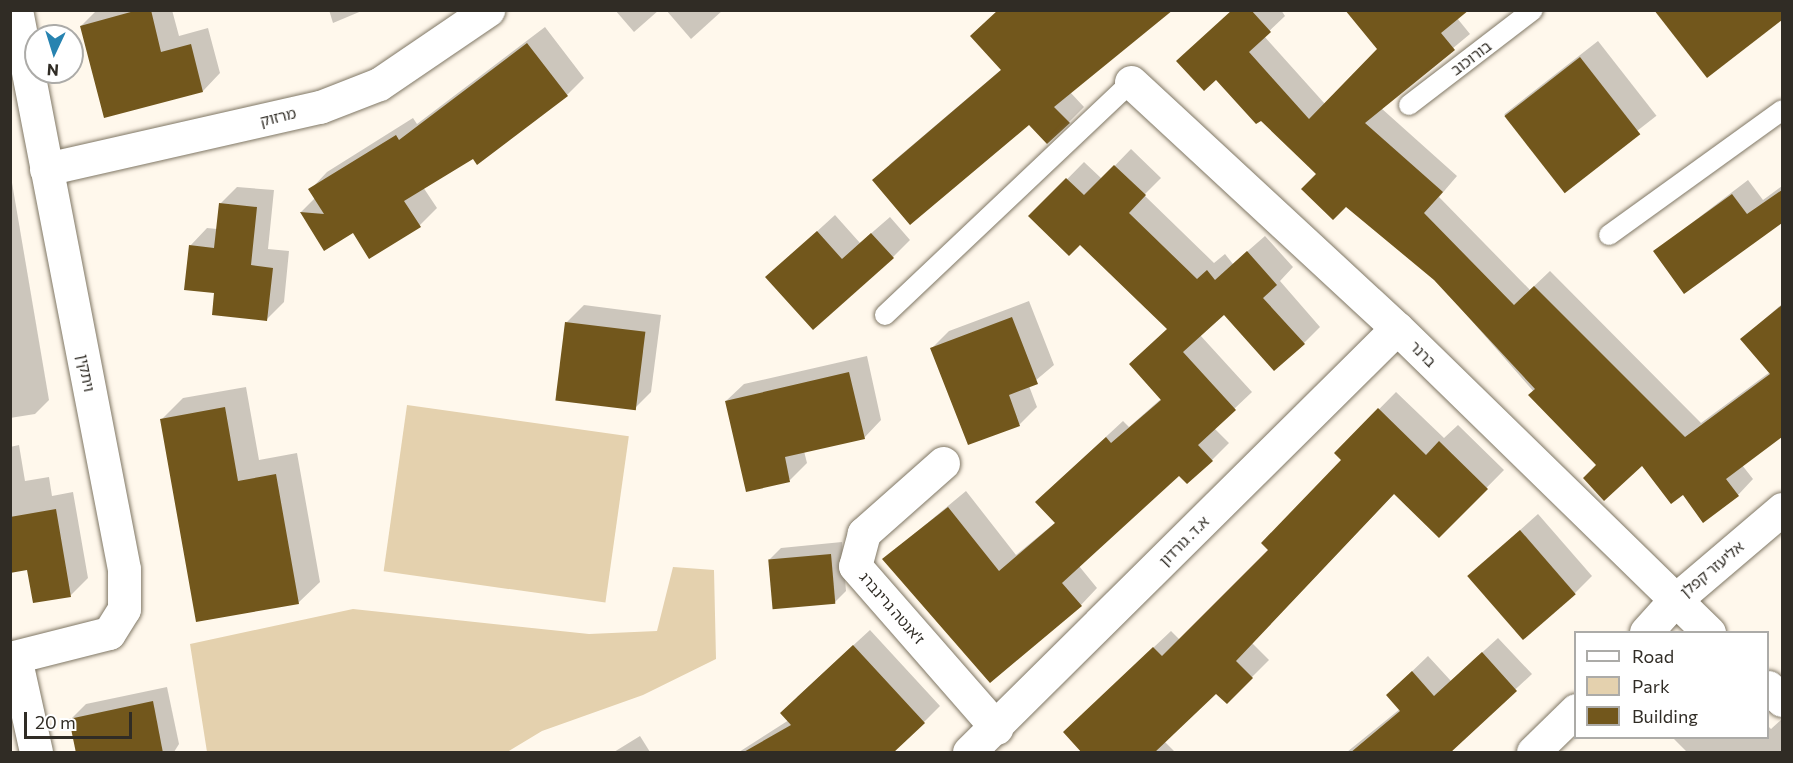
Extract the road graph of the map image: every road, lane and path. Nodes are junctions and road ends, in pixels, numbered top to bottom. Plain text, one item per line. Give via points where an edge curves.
1 (16, 10) edge
2 (488, 10) edge
3 (1533, 10) edge
4 (1131, 81) joint
5 (1409, 105) dead end
6 (1782, 110) edge
7 (46, 169) junction
8 (1609, 235) dead end
9 (885, 315) dead end
10 (1397, 328) junction
11 (943, 463) dead end
12 (1782, 509) edge
13 (1674, 601) junction
14 (1648, 631) edge
15 (1707, 631) edge
16 (13, 657) edge
17 (1769, 689) edge
18 (1782, 700) edge
19 (1574, 711) edge
20 (997, 728) junction
21 (36, 753) edge
22 (969, 753) edge
23 (1533, 753) edge

1 - 7 street, ויתקין
2 - 7 street, מרזוק via 379,84 320,107
3 - 5 lane, בורוכוב
4 - 9 lane
4 - 10 street, ברנר
6 - 8 lane
7 - 16 street, ויתקין via 124,569 124,609 109,633
10 - 13 street, ברנר
10 - 20 street, א.ד. גורדון
11 - 20 street, ז'אנטה גרינברג via 864,533 855,566
12 - 13 street, אליעזר קפלן
13 - 14 street, אליעזר קפלן
13 - 15 street, ברנר
16 - 21 street
17 - 18 street
19 - 23 street
20 - 22 street, א.ד. גורדון

